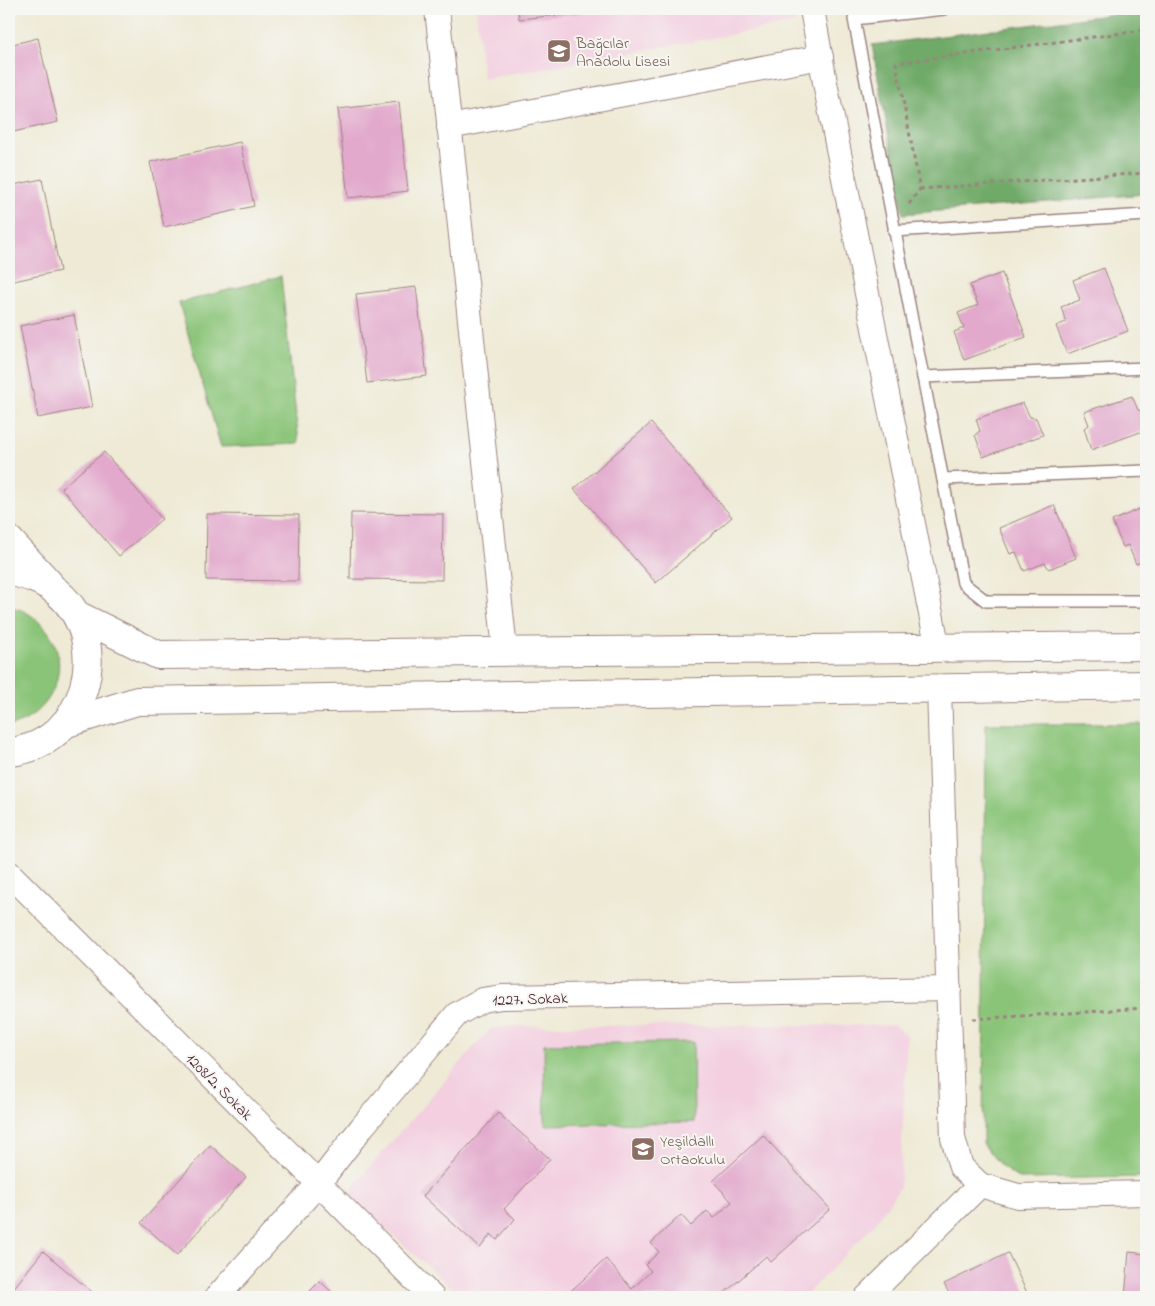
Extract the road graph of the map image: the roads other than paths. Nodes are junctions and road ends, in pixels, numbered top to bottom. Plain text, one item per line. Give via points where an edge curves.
1 (437, 9) edge
2 (812, 9) edge
3 (944, 9) edge
4 (821, 57) junction
5 (449, 128) junction
6 (1146, 215) edge
7 (894, 231) junction
8 (1146, 368) edge
9 (923, 377) junction
10 (1146, 470) edge
11 (943, 479) junction
12 (9, 540) edge
13 (9, 571) edge
14 (58, 592) junction
15 (1146, 601) edge
16 (76, 615) junction
17 (1146, 646) edge
18 (938, 649) junction
19 (505, 650) junction
20 (1146, 686) edge
21 (939, 688) junction
22 (64, 724) junction
23 (10, 752) edge
24 (9, 873) edge
25 (949, 989) junction
26 (318, 1184) junction
27 (980, 1185) junction
28 (1146, 1193) edge
29 (217, 1297) edge
30 (432, 1297) edge
31 (868, 1297) edge

1 - 5 street
2 - 4 street
3 - 7 lane via 854,19
4 - 5 street
4 - 18 street
5 - 19 street
6 - 7 lane
7 - 9 lane
8 - 9 lane
9 - 11 lane
10 - 11 lane
11 - 15 lane via 963,583 986,600
12 - 14 main road
13 - 14 main road via 32,577
14 - 16 main road
16 - 19 main road via 158,655
16 - 22 main road via 87,642 88,671 81,700
17 - 18 main road
18 - 19 main road
20 - 21 main road
21 - 22 main road via 137,701
21 - 25 street
22 - 23 main road via 41,742
24 - 26 street, 1208/2. Sokak
25 - 26 street, 1227. Sokak via 482,1000 457,1014
25 - 27 street via 953,1138 961,1167
26 - 29 street, 1227. Sokak
26 - 30 street, 1208/2. Sokak
27 - 28 street via 1018,1196
27 - 31 street

